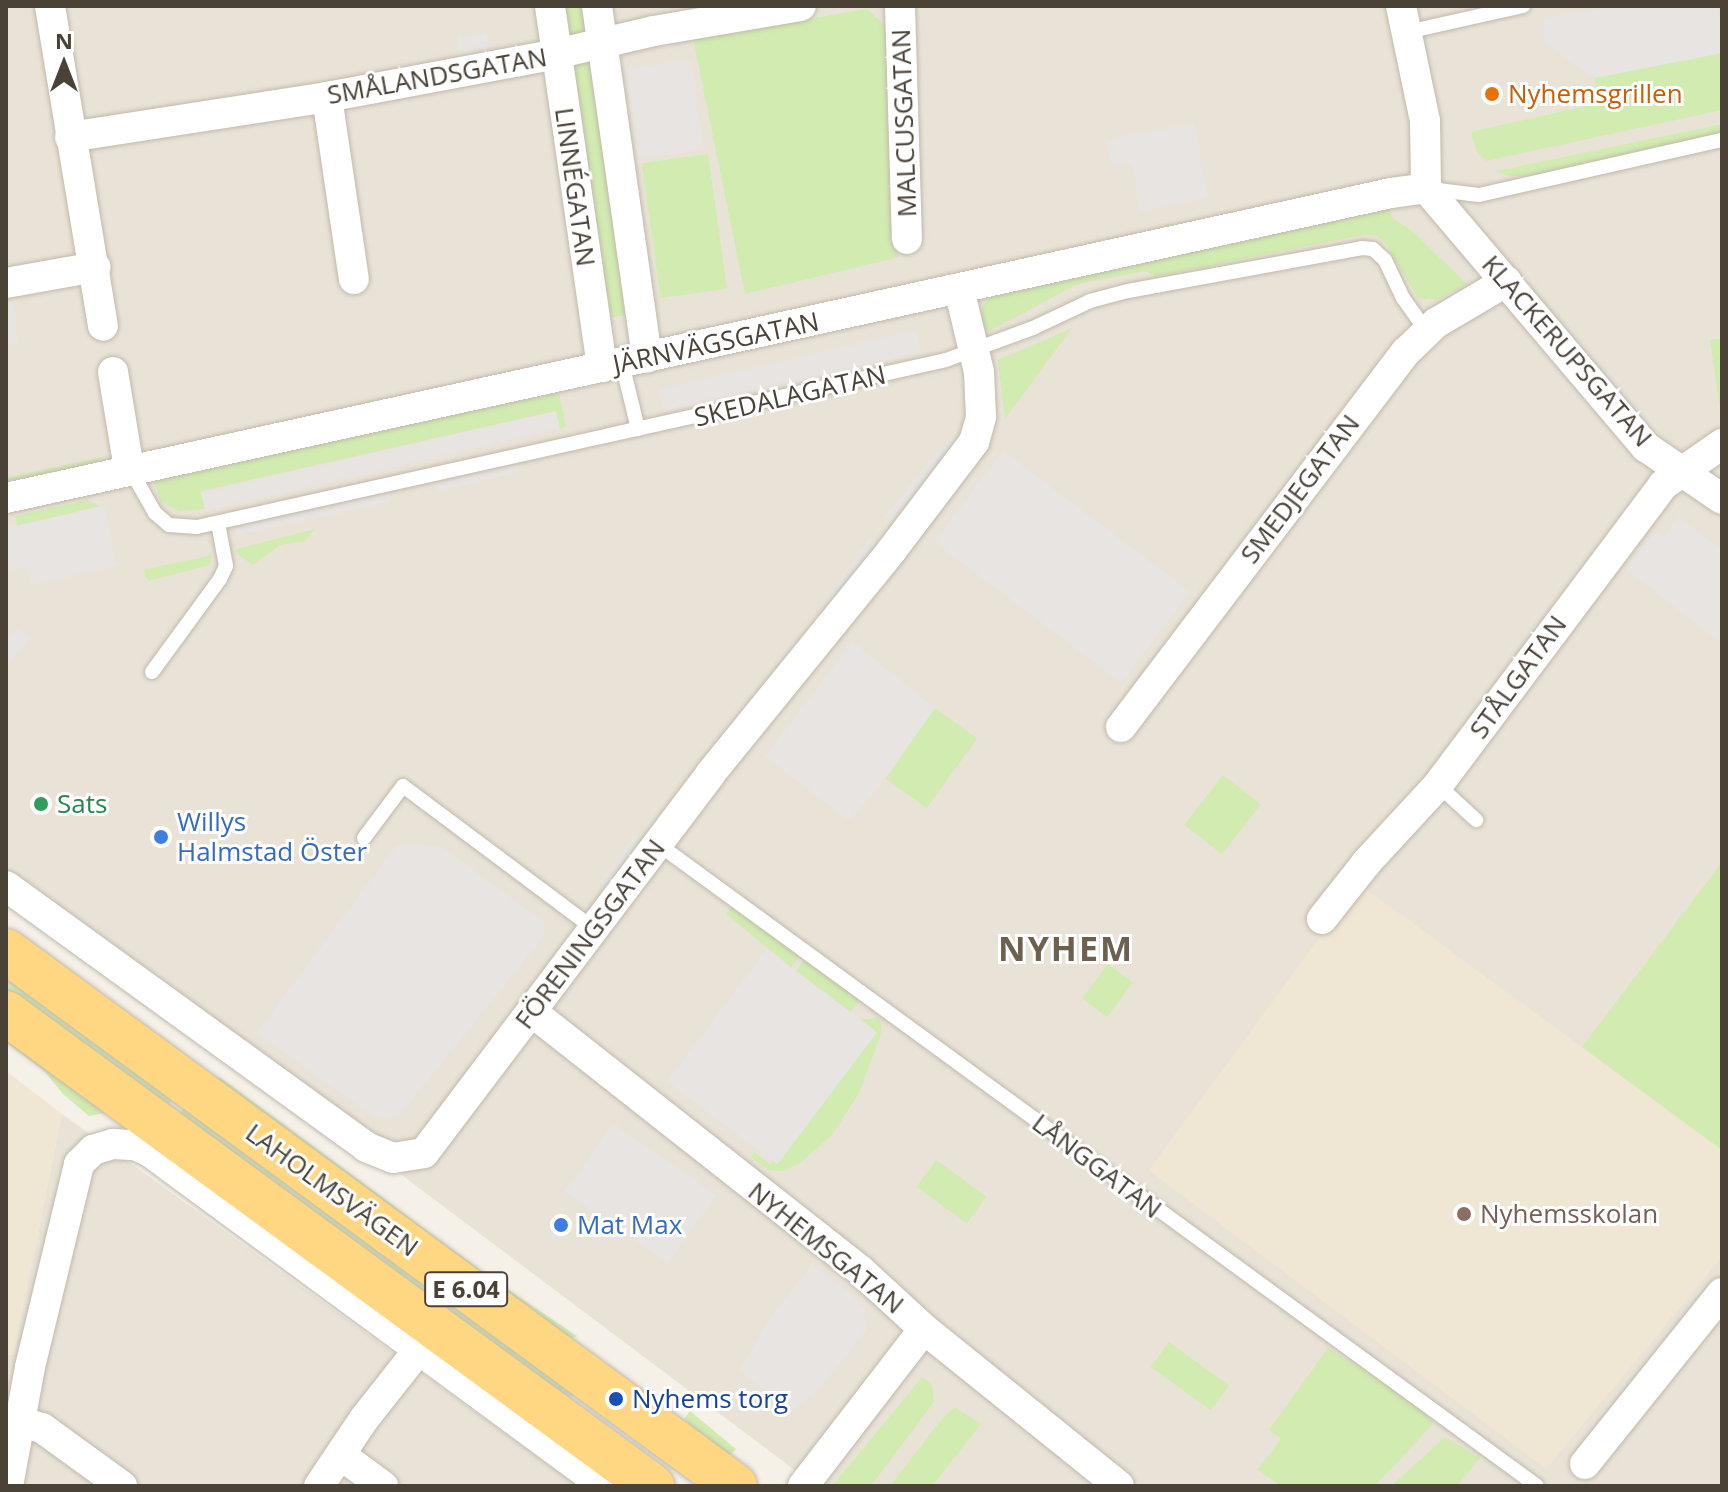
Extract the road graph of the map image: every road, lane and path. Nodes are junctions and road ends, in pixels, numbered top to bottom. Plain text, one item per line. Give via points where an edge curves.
1 (50, 6) edge
2 (550, 6) edge
3 (597, 6) edge
4 (801, 6) edge
5 (900, 6) edge
6 (1523, 6) edge
7 (1404, 19) edge
8 (603, 44) junction
9 (556, 54) junction
10 (327, 97) junction
11 (70, 137) junction
12 (1722, 140) edge
13 (1426, 188) junction
14 (907, 239) dead end
15 (96, 267) junction
16 (354, 279) dead end
17 (1507, 281) junction
18 (6, 283) edge
19 (959, 289) junction
20 (103, 326) dead end
21 (1427, 332) junction
22 (976, 351) junction
23 (624, 363) junction
24 (113, 372) dead end
25 (638, 429) junction
26 (1722, 444) edge
27 (129, 469) junction
28 (1682, 473) junction
29 (6, 498) edge
30 (1722, 499) edge
31 (218, 523) junction
32 (152, 672) dead end
33 (1121, 727) dead end
34 (1438, 785) junction
35 (1476, 820) dead end
36 (364, 838) dead end
37 (658, 844) junction
38 (6, 886) edge
39 (1322, 919) dead end
40 (594, 929) junction
41 (6, 951) edge
42 (532, 1012) junction
43 (6, 1013) edge
44 (1722, 1293) edge
45 (924, 1329) junction
46 (420, 1348) junction
47 (21, 1422) junction
48 (342, 1456) junction
49 (590, 1463) edge
50 (1585, 1464) dead end
51 (8, 1486) edge
52 (122, 1486) edge
53 (319, 1486) edge
54 (383, 1486) edge
55 (652, 1486) edge
56 (735, 1486) edge
57 (803, 1486) edge
58 (1119, 1486) edge
59 (1537, 1486) edge

1 - 11 street
2 - 9 street, LINNÉGATAN
3 - 8 street, LINNÉGATAN
4 - 8 street, SMÅLANDSGATAN
5 - 14 street, MALCUSGATAN
6 - 7 lane
7 - 13 street via 1425,121
8 - 9 street, SMÅLANDSGATAN
8 - 23 street, LINNÉGATAN
9 - 10 street, SMÅLANDSGATAN
9 - 23 street, LINNÉGATAN
10 - 11 street, SMÅLANDSGATAN
10 - 16 street
11 - 15 street
12 - 13 lane via 1479,195
13 - 17 street, KLACKERUPSGATAN
13 - 19 street, JÄRNVÄGSGATAN
15 - 18 street
15 - 20 street
17 - 21 street, SMEDJEGATAN
17 - 28 street, KLACKERUPSGATAN via 1646,447
19 - 22 street, FÖRENINGSGATAN
19 - 23 street, JÄRNVÄGSGATAN
21 - 22 lane, SKEDALAGATAN via 1385,260 1373,249 1362,248 1090,301
21 - 33 street, SMEDJEGATAN via 1378,385
22 - 25 lane, SKEDALAGATAN
22 - 37 street, FÖRENINGSGATAN via 981,417 974,442
23 - 25 lane
23 - 27 street, JÄRNVÄGSGATAN
24 - 27 street
25 - 31 lane, SKEDALAGATAN
26 - 28 street, STÅLGATAN
27 - 29 street, JÄRNVÄGSGATAN
27 - 31 lane, SKEDALAGATAN via 155,513 169,525
28 - 30 street, KLACKERUPSGATAN
28 - 34 street, STÅLGATAN via 1655,496
31 - 32 lane via 226,566
34 - 35 lane
34 - 39 street, STÅLGATAN
36 - 40 lane via 403,786
37 - 40 street, FÖRENINGSGATAN
37 - 59 lane, LÅNGGATAN
38 - 42 street, FÖRENINGSGATAN via 366,1147 393,1158 424,1153
40 - 42 street, FÖRENINGSGATAN
41 - 56 highway, LAHOLMSVÄGEN / E 6.04
42 - 45 street, NYHEMSGATAN via 861,1271
43 - 49 highway, LAHOLMSVÄGEN / E 6.04
44 - 50 street
45 - 57 street
45 - 58 street, NYHEMSGATAN
46 - 47 street, LAHOLMSVÄGEN via 150,1152 113,1144 93,1150 79,1164
46 - 48 street
46 - 49 street, LAHOLMSVÄGEN
47 - 51 street
47 - 52 street via 42,1428
48 - 53 street
48 - 54 street
49 - 55 highway, LAHOLMSVÄGEN / E 6.04

